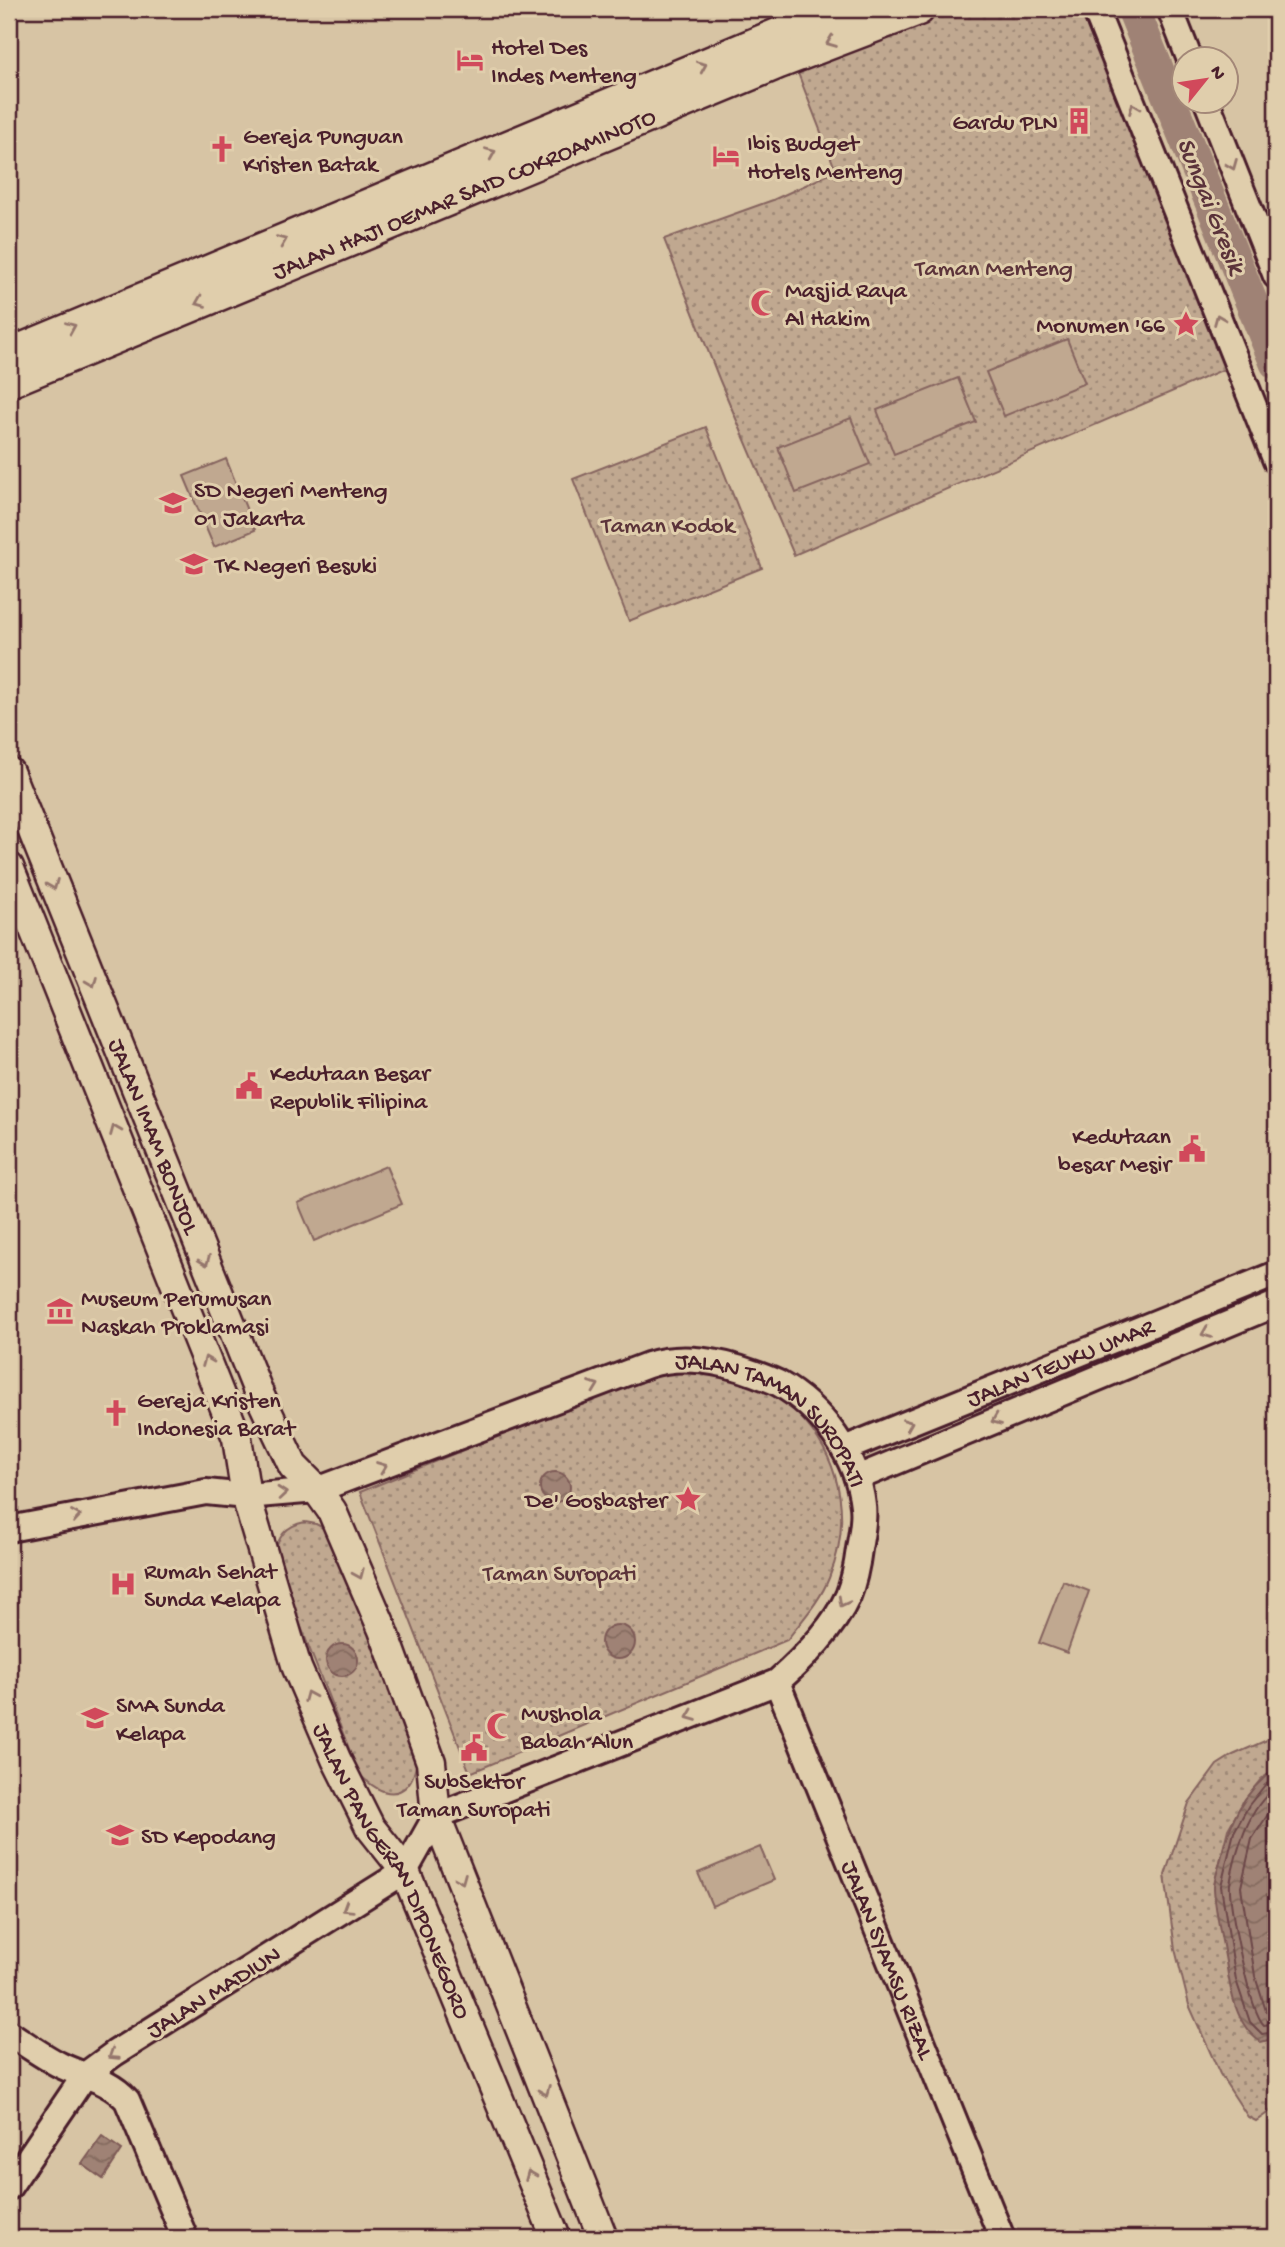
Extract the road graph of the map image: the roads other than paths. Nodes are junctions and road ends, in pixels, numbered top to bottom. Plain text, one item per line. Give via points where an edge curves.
1 (839, 9) edge
2 (918, 9) edge
3 (1095, 9) edge
4 (1170, 9) edge
5 (1185, 46) edge
6 (1213, 116) edge
7 (1276, 276) edge
8 (9, 355) edge
9 (9, 381) edge
10 (1276, 461) edge
11 (9, 772) edge
12 (9, 867) edge
13 (66, 919) junction
14 (35, 931) junction
15 (1276, 1274) edge
16 (1276, 1304) edge
17 (845, 1450) junction
18 (857, 1478) junction
19 (317, 1490) junction
20 (246, 1496) junction
21 (9, 1528) edge
22 (777, 1682) junction
23 (436, 1816) junction
24 (405, 1871) junction
25 (9, 2033) edge
26 (85, 2075) junction
27 (9, 2187) edge
28 (185, 2238) edge
29 (556, 2238) edge
30 (603, 2238) edge
31 (1002, 2238) edge

8 -> 1 main road, JALAN HAJI OEMAR SAID COKROAMINOTO
2 -> 9 main road, JALAN HAJI OEMAR SAID COKROAMINOTO via 742,77
10 -> 3 street
4 - 5 street
6 -> 7 street
11 -> 13 main road, JALAN IMAM BONJOL
12 - 14 main road, JALAN IMAM BONJOL
13 - 14 main road
13 -> 19 main road, JALAN IMAM BONJOL via 260,1396 293,1466
20 -> 14 main road, JALAN IMAM BONJOL via 237,1438
17 -> 15 street, JALAN TEUKU UMAR
16 -> 18 street, JALAN TEUKU UMAR
17 - 18 street, JALAN TAMAN SUROPATI
19 -> 17 street, JALAN TAMAN SUROPATI via 659,1361 715,1362 778,1383 806,1403
18 -> 22 street, JALAN TAMAN SUROPATI via 863,1508 861,1537 847,1596 831,1625
20 -> 19 street, JALAN TAMAN SUROPATI
19 -> 23 main road, JALAN PANGERAN DIPONEGORO via 332,1511 432,1762
21 -> 20 street, JALAN TAMAN SUROPATI via 206,1492
24 -> 20 main road, JALAN PANGERAN DIPONEGORO via 370,1827 297,1668
22 -> 23 street, JALAN TAMAN SUROPATI
22 - 31 street, JALAN SYAMSU RIZAL
23 - 24 street, JALAN MADIUN
23 -> 30 main road, JALAN PANGERAN DIPONEGORO
24 -> 26 street, JALAN MADIUN
29 -> 24 main road, JALAN PANGERAN DIPONEGORO
25 - 26 street
26 - 27 street, JALAN MADIUN
26 - 28 street via 107,2083 127,2100

